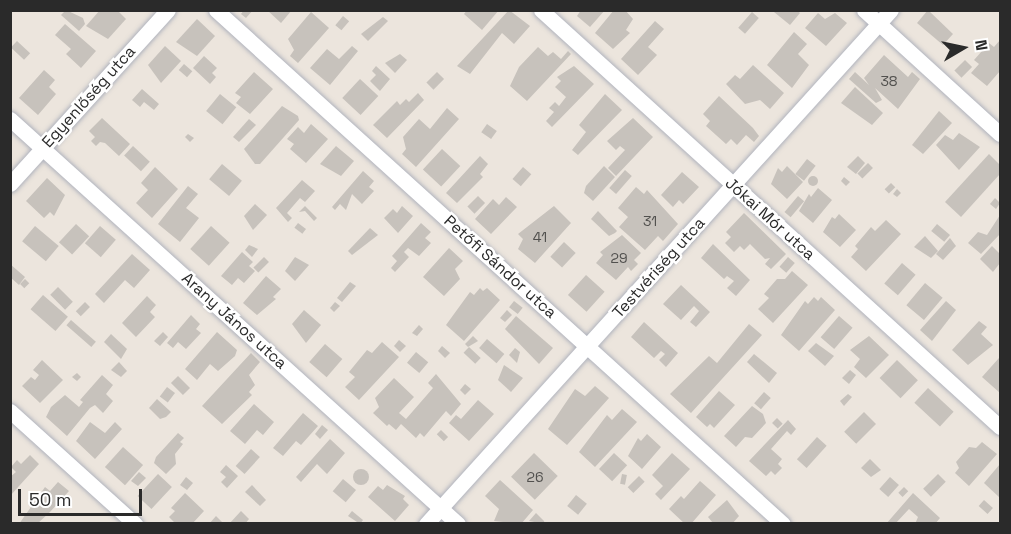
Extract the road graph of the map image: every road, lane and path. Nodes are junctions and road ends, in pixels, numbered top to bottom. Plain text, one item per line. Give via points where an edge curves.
1 (168, 10) edge
2 (216, 10) edge
3 (541, 10) edge
4 (864, 10) edge
5 (891, 10) edge
6 (879, 24) junction
7 (10, 119) edge
8 (1000, 134) edge
9 (42, 148) junction
10 (10, 183) edge
11 (734, 186) junction
12 (588, 346) junction
13 (10, 411) edge
14 (1000, 427) edge
15 (440, 508) junction
16 (135, 524) edge
17 (426, 524) edge
18 (458, 524) edge
19 (783, 524) edge

1 - 9 street, Egyenlőség utca
2 - 12 street, Petőfi Sándor utca
3 - 11 street, Jókai Mór utca
4 - 6 street
5 - 6 street, Testvériség utca
6 - 8 street
6 - 11 street, Testvériség utca
7 - 9 street, Arany János utca
9 - 10 street, Egyenlőség utca
9 - 15 street, Arany János utca
11 - 12 street, Testvériség utca
11 - 14 street, Jókai Mór utca
12 - 15 street, Testvériség utca
12 - 19 street, Petőfi Sándor utca
13 - 16 street
15 - 17 street, Testvériség utca
15 - 18 street, Arany János utca

